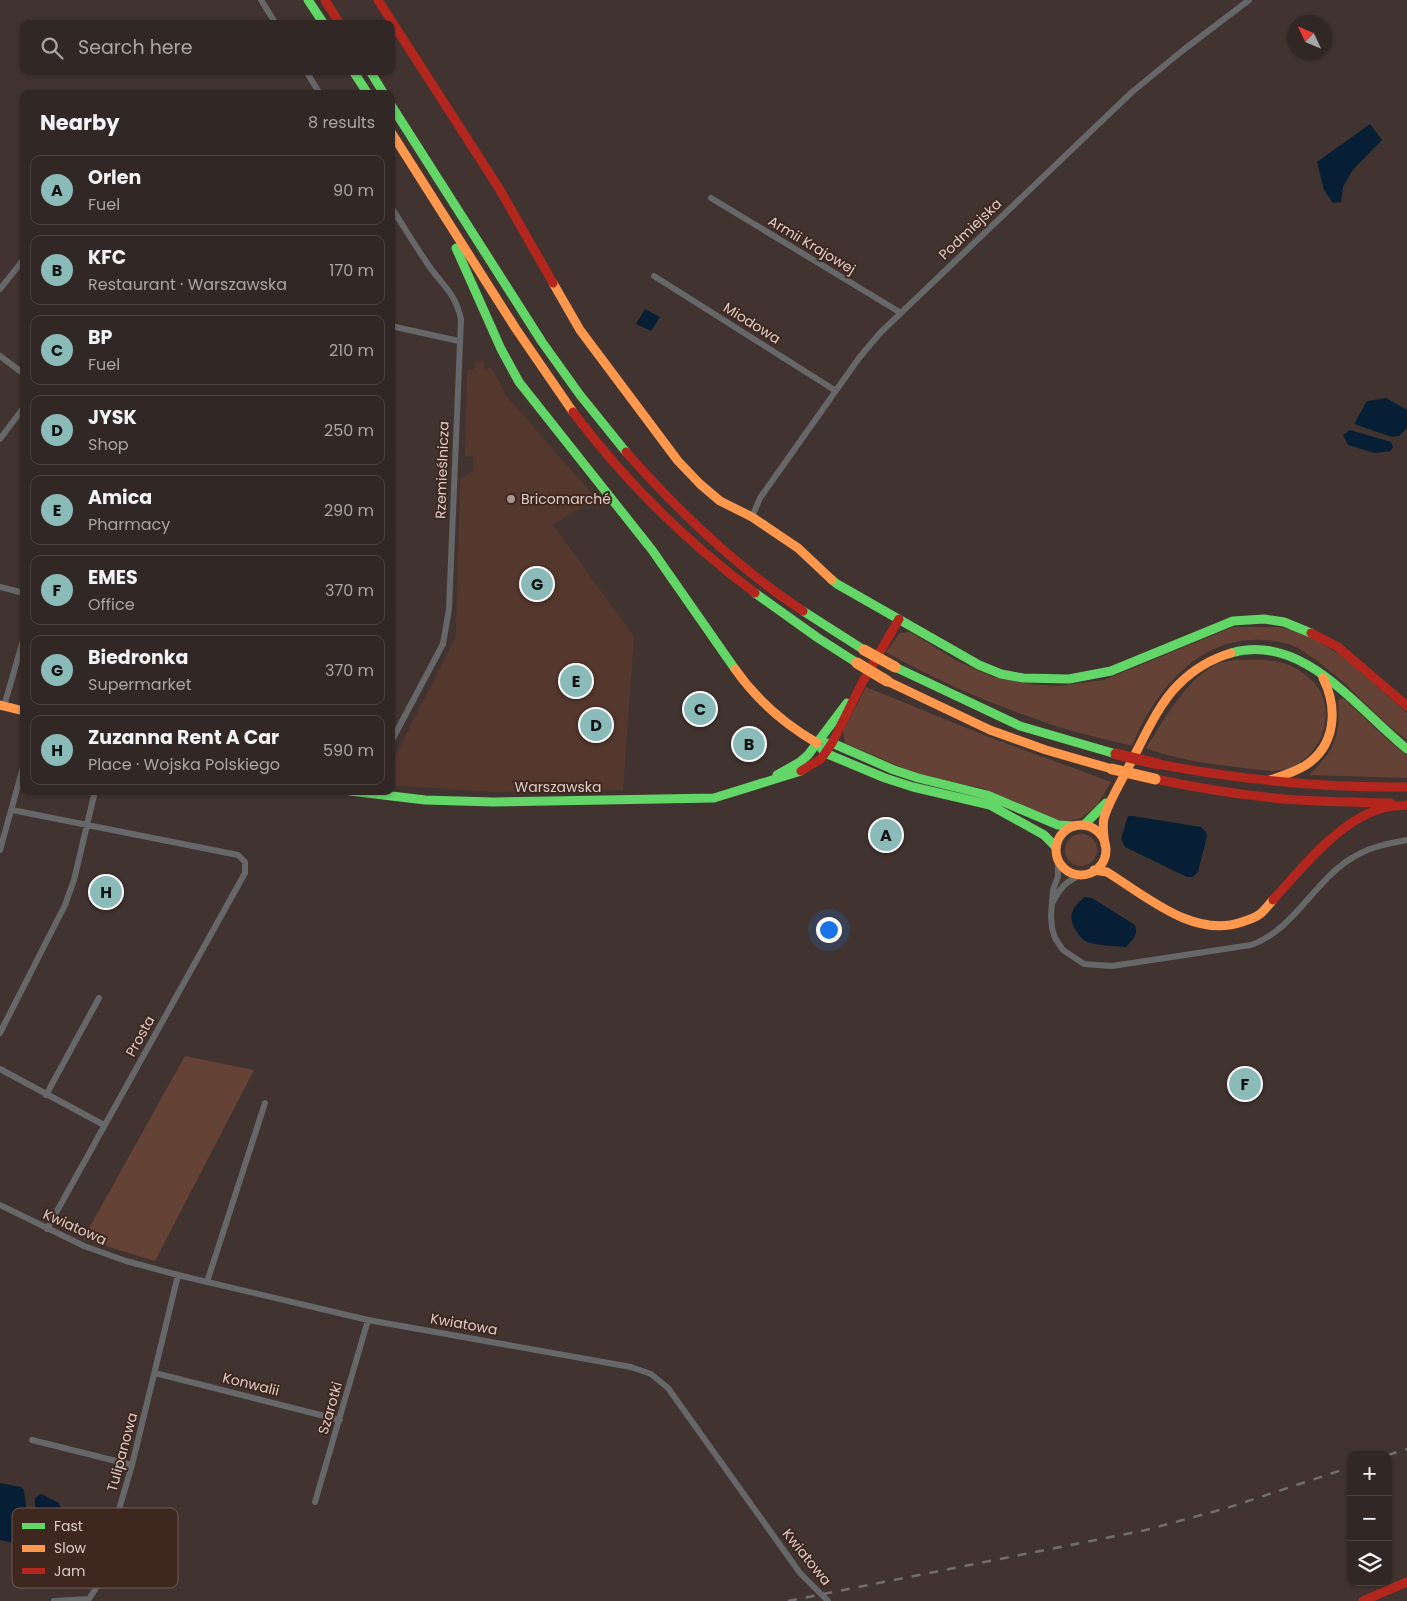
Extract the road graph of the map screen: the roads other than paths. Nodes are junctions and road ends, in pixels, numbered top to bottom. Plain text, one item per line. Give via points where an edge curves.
1 (261, 0) edge
2 (308, 0) edge
3 (325, 0) edge
4 (378, 0) edge
5 (1249, 0) edge
6 (1240, 3) edge
7 (274, 20) edge
8 (321, 20) edge
9 (338, 20) edge
10 (391, 20) edge
11 (395, 26) edge
12 (308, 75) edge
13 (356, 75) edge
14 (372, 75) edge
15 (318, 90) edge
16 (366, 90) edge
17 (382, 90) edge
18 (395, 111) edge
19 (395, 138) edge
20 (711, 198) dead end
21 (438, 207) junction
22 (395, 213) edge
23 (20, 264) edge
24 (654, 276) dead end
25 (0, 289) edge
26 (901, 313) junction
27 (395, 327) edge
28 (459, 340) junction
29 (0, 356) edge
30 (20, 371) edge
31 (836, 391) junction
32 (20, 412) edge
33 (0, 438) edge
34 (752, 516) junction
35 (0, 587) edge
36 (20, 592) edge
37 (899, 619) junction
38 (20, 650) edge
39 (1322, 676) junction
40 (862, 683) junction
41 (2, 706) edge
42 (1407, 706) edge
43 (20, 710) edge
44 (395, 734) edge
45 (817, 744) junction
46 (828, 748) junction
47 (1407, 748) edge
48 (20, 779) edge
49 (763, 782) junction
50 (1265, 782) junction
51 (1407, 787) edge
52 (1116, 792) junction
53 (94, 795) edge
54 (384, 795) edge
55 (1407, 804) edge
56 (12, 810) junction
57 (86, 825) junction
58 (1079, 825) junction
59 (1407, 840) edge
60 (1105, 845) junction
61 (1056, 847) junction
62 (0, 850) edge
63 (1058, 859) junction
64 (1094, 870) junction
65 (1082, 874) junction
66 (1051, 905) junction
67 (99, 998) dead end
68 (0, 1032) edge
69 (0, 1069) edge
70 (46, 1095) junction
71 (265, 1104) dead end
72 (104, 1125) junction
73 (0, 1205) edge
74 (47, 1229) junction
75 (178, 1274) junction
76 (207, 1282) junction
77 (368, 1320) junction
78 (155, 1373) junction
79 (340, 1420) junction
80 (32, 1440) dead end
81 (132, 1465) junction
82 (316, 1502) dead end
83 (119, 1508) edge
84 (1407, 1582) edge
85 (96, 1588) edge
86 (54, 1601) edge
87 (828, 1601) edge
88 (1363, 1601) edge

1 - 7 street
2 - 8 main road
3 - 9 main road
4 - 10 main road
5 - 6 street, Podmiejska
6 - 26 street, Podmiejska via 1132,92
11 - 34 main road via 500,190 580,330 678,461 720,501
12 - 15 street
13 - 16 main road
14 - 17 main road
18 - 50 main road, bridge via 561,370 594,414 685,514 768,587 864,650 1020,726 1158,764
19 - 21 main road
20 - 26 street, Armii Krajowej
21 - 45 main road via 519,382 647,542 740,676 780,716
21 - 55 main road, bridge via 575,414 646,496 727,572 816,639 888,681 990,730 1112,769 1192,787 1272,798
22 - 28 street, Rzemieślnicza via 458,304 461,319
23 - 25 street
24 - 31 street, Miodowa
26 - 31 street, Podmiejska via 876,338
27 - 28 street
28 - 44 street, Rzemieślnicza via 449,609 443,644
29 - 30 street
31 - 34 street, Podmiejska via 760,498
32 - 33 street
34 - 37 main road via 798,548 837,584
35 - 36 street
37 - 40 main road
37 - 42 main road via 979,666 1001,674 1045,680 1111,671 1233,621 1264,619 1284,622 1314,633 1338,647
38 - 41 street
39 - 47 main road
39 - 50 main road via 1331,696 1333,717 1332,729 1322,752 1306,766
39 - 52 main road via 1295,657 1269,650 1226,653 1201,664 1168,699
40 - 45 main road
40 - 46 main road
41 - 43 main road
45 - 46 main road
45 - 49 main road via 800,762
46 - 49 main road via 821,759 804,770
46 - 58 main road via 902,773 987,795 1058,825
46 - 61 main road via 894,781 990,805 1044,835
48 - 56 street
49 - 54 main road, Warszawska via 714,798 658,800 493,802
50 - 51 main road
52 - 58 main road via 1096,815
52 - 60 main road via 1104,817
53 - 57 street
55 - 64 main road via 1382,809 1342,830 1260,914 1234,925 1222,927 1188,921 1107,872
56 - 57 street
56 - 62 street
57 - 68 street via 65,905
57 - 72 street, Prosta via 238,855 245,862 245,873
58 - 60 main road via 1098,832
58 - 61 main road via 1062,833
59 - 66 street via 1358,854 1334,872 1274,934 1251,944 1112,966 1084,964 1063,950 1055,938
60 - 64 main road via 1103,860
61 - 63 main road
63 - 65 main road via 1068,870
63 - 66 street via 1058,876
64 - 65 main road
65 - 66 street via 1067,882
67 - 70 street
69 - 70 street
70 - 72 street
71 - 76 street
72 - 74 street, Prosta
73 - 74 street, Kwiatowa
74 - 75 street, Kwiatowa via 126,1261
75 - 76 street, Kwiatowa
75 - 78 street, Tulipanowa
76 - 77 street, Kwiatowa
77 - 79 street, Szarotki
77 - 87 street, Kwiatowa via 631,1367 651,1374 668,1388 800,1573
78 - 79 street, Konwalii
78 - 81 street, Tulipanowa
79 - 82 street, Szarotki
80 - 81 street
81 - 83 street, Tulipanowa
84 - 88 main road
85 - 86 street, Tulipanowa via 89,1599

